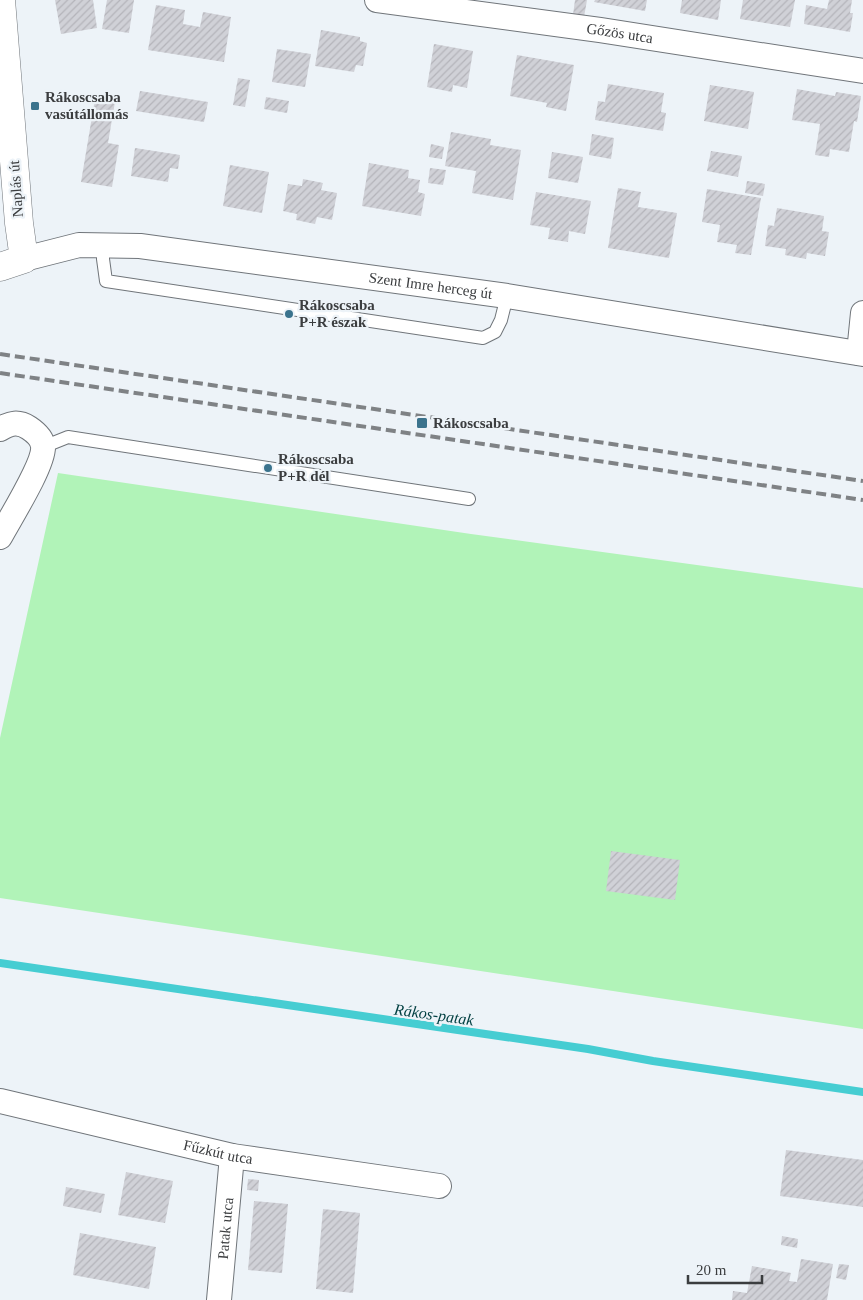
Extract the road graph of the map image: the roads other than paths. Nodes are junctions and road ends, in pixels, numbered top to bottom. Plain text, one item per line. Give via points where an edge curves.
1 (377, 0) edge
2 (1, 1) edge
3 (863, 71) edge
4 (103, 244) junction
5 (12, 263) edge
6 (507, 296) junction
7 (863, 313) edge
8 (861, 354) edge
9 (0, 429) edge
10 (43, 447) junction
11 (469, 499) dead end
12 (0, 537) edge
13 (0, 1101) edge
14 (232, 1156) junction
15 (439, 1186) dead end
16 (219, 1300) edge

1 - 3 street, Gőzös utca via 600,30
2 - 5 street, Naplás út via 19,223
4 - 5 street, Szent Imre herceg út via 79,245
4 - 6 street, Szent Imre herceg út via 150,247
4 - 6 lane via 106,280 483,338 495,332
6 - 8 street, Szent Imre herceg út
7 - 8 street
9 - 10 street via 9,423 25,426 40,438
10 - 11 lane via 68,437
10 - 12 street via 38,468
13 - 14 street, Fűzkút utca
14 - 15 street, Fűzkút utca
14 - 16 street, Patak utca

